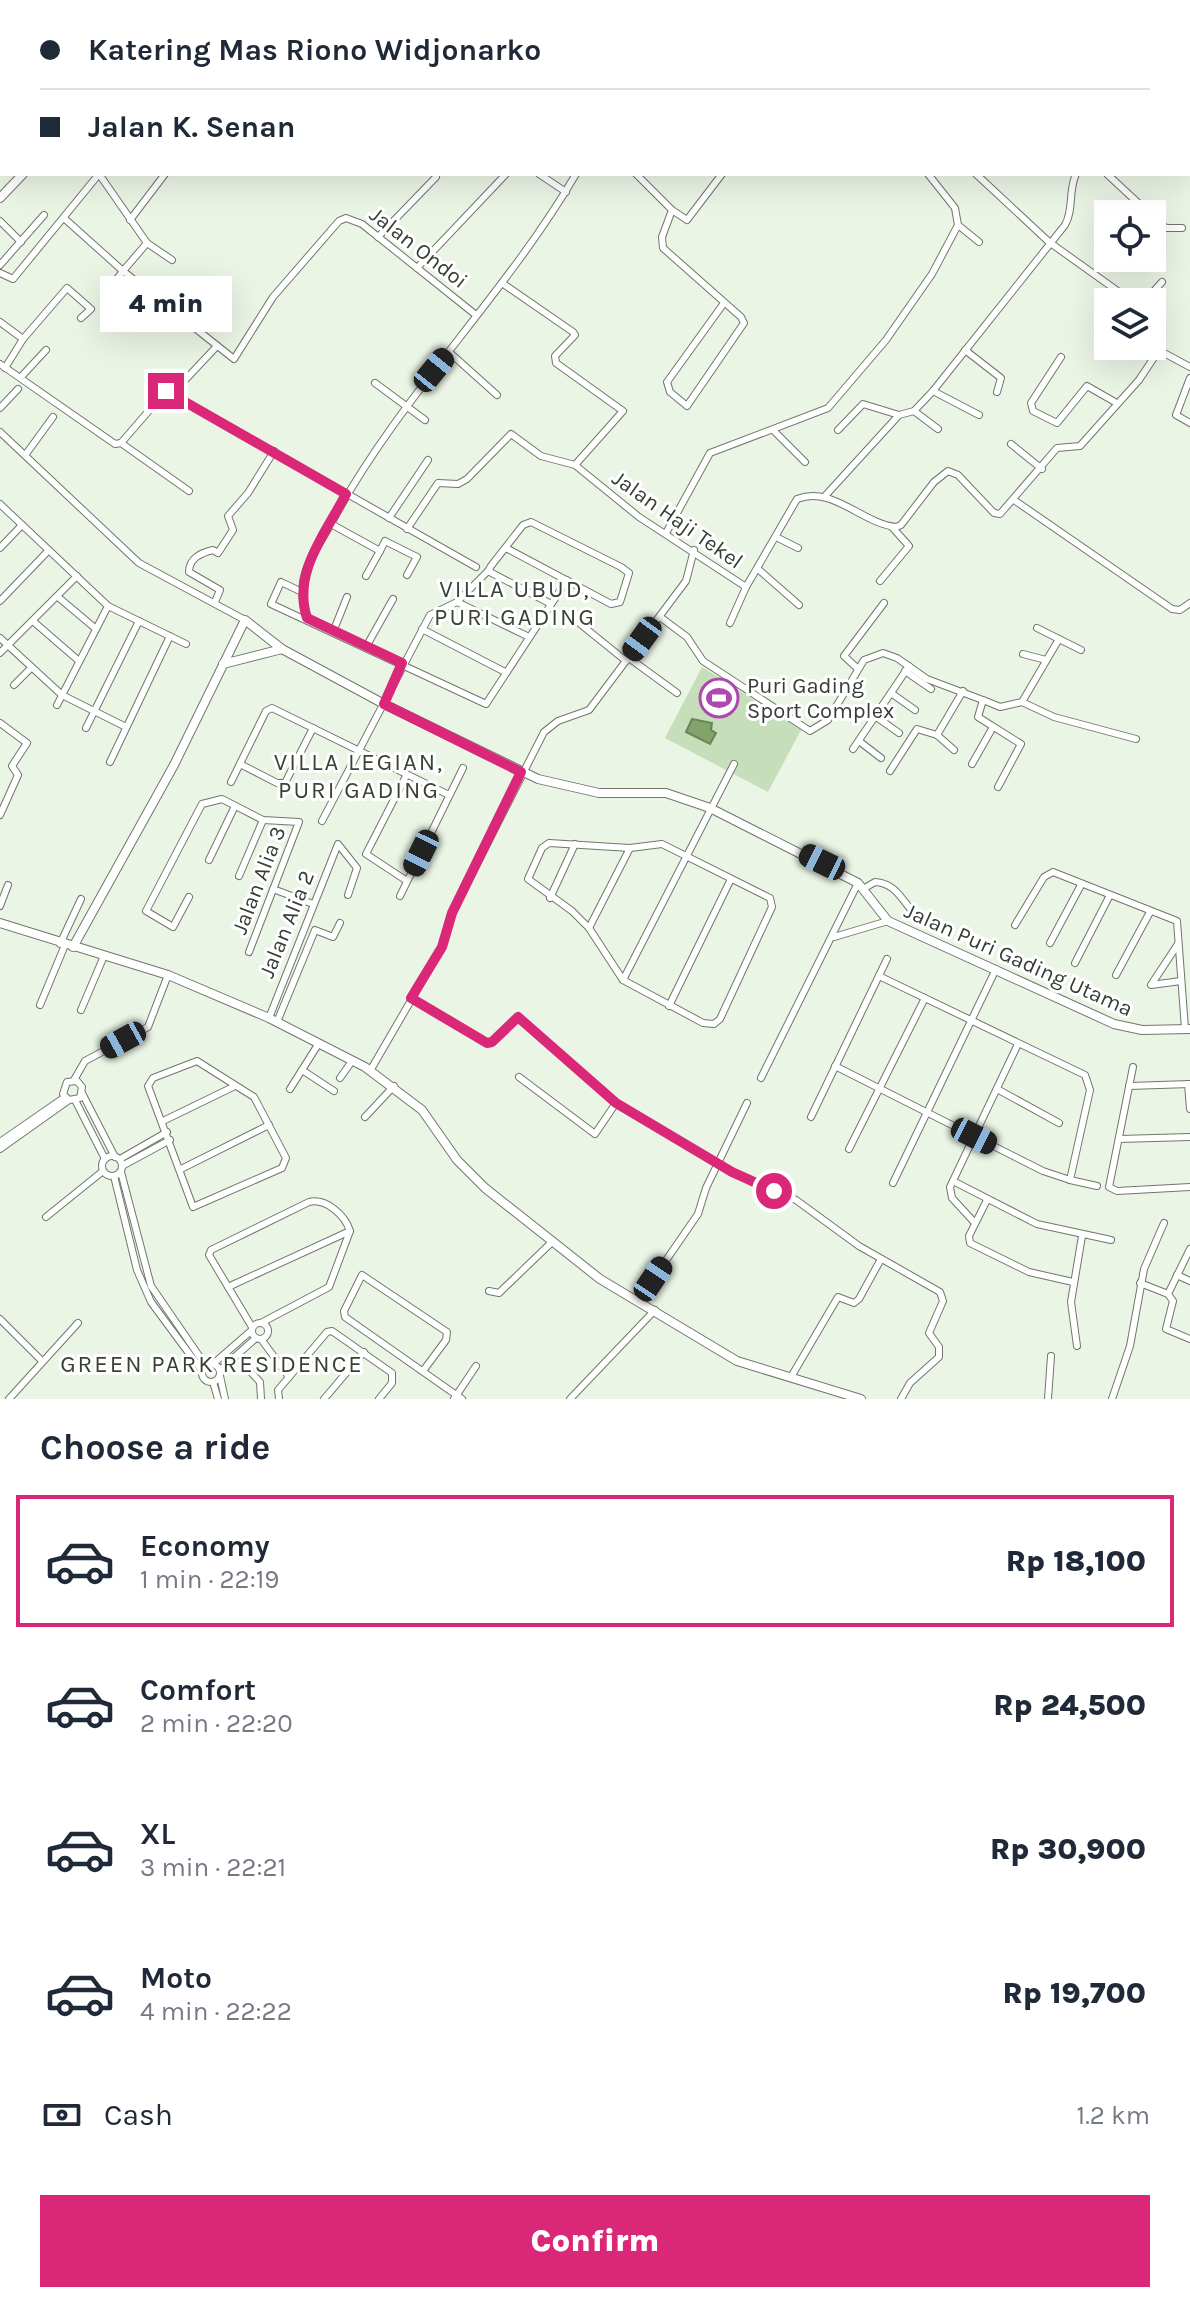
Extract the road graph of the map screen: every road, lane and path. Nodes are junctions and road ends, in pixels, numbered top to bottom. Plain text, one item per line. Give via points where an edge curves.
1 (21, 176) edge
2 (100, 176) edge
3 (102, 176) edge
4 (163, 176) edge
5 (504, 176) edge
6 (542, 176) edge
7 (575, 176) edge
8 (638, 176) edge
9 (720, 176) edge
10 (930, 176) edge
11 (978, 176) edge
12 (1075, 176) edge
13 (1109, 176) edge
14 (436, 177) dead end
15 (566, 192) junction
16 (0, 198) edge
17 (1135, 200) edge
18 (672, 210) junction
19 (44, 215) dead end
20 (65, 219) junction
21 (130, 220) junction
22 (0, 221) edge
23 (958, 225) junction
24 (1166, 228) edge
25 (1182, 228) dead end
26 (378, 237) junction
27 (21, 242) junction
28 (979, 242) dead end
29 (1049, 242) junction
30 (147, 243) junction
31 (172, 260) dead end
32 (0, 265) edge
33 (417, 268) junction
34 (123, 271) junction
35 (0, 273) edge
36 (1162, 282) dead end
37 (502, 283) junction
38 (1113, 288) edge
39 (1157, 288) edge
40 (107, 292) dead end
41 (724, 303) junction
42 (476, 315) junction
43 (81, 318) dead end
44 (0, 322) edge
45 (23, 339) junction
46 (217, 346) junction
47 (46, 350) dead end
48 (965, 350) junction
49 (449, 352) junction
50 (1061, 357) dead end
51 (3, 366) edge
52 (1190, 367) edge
53 (21, 377) junction
54 (1190, 378) edge
55 (375, 383) dead end
56 (18, 389) dead end
57 (933, 391) junction
58 (997, 392) dead end
59 (172, 394) junction
60 (497, 395) dead end
61 (1115, 402) junction
62 (406, 407) junction
63 (0, 408) edge
64 (914, 411) junction
65 (899, 415) junction
66 (979, 415) dead end
67 (53, 417) dead end
68 (425, 420) dead end
69 (1190, 423) edge
70 (938, 429) dead end
71 (838, 430) dead end
72 (774, 431) junction
73 (0, 432) edge
74 (121, 443) junction
75 (1011, 444) dead end
76 (274, 451) junction
77 (26, 454) junction
78 (428, 460) dead end
79 (805, 462) dead end
80 (575, 465) junction
81 (1042, 469) junction
82 (189, 491) dead end
83 (346, 494) junction
84 (825, 496) junction
85 (1014, 500) junction
86 (0, 504) edge
87 (389, 518) junction
88 (331, 524) junction
89 (22, 525) junction
90 (892, 527) junction
91 (407, 529) junction
92 (666, 533) junction
93 (776, 537) junction
94 (0, 548) edge
95 (506, 548) junction
96 (798, 548) dead end
97 (694, 550) junction
98 (48, 551) junction
99 (380, 551) junction
100 (476, 567) dead end
101 (758, 569) junction
102 (488, 571) junction
103 (407, 575) dead end
104 (77, 576) junction
105 (366, 576) dead end
106 (567, 580) junction
107 (880, 581) dead end
108 (746, 587) junction
109 (302, 592) junction
110 (58, 597) junction
111 (347, 597) dead end
112 (393, 599) dead end
113 (0, 601) edge
114 (215, 602) junction
115 (457, 602) junction
116 (884, 603) dead end
117 (1190, 603) edge
118 (551, 604) junction
119 (799, 605) dead end
120 (108, 606) junction
121 (660, 617) junction
122 (307, 618) junction
123 (245, 620) junction
124 (139, 621) junction
125 (34, 622) junction
126 (579, 623) dead end
127 (730, 623) dead end
128 (1037, 628) dead end
129 (96, 629) junction
130 (422, 629) junction
131 (333, 632) junction
132 (170, 636) junction
133 (527, 636) junction
134 (0, 638) edge
135 (1059, 639) junction
136 (186, 644) dead end
137 (9, 646) junction
138 (366, 647) junction
139 (282, 649) junction
140 (1081, 650) dead end
141 (0, 653) edge
142 (1023, 654) dead end
143 (627, 659) junction
144 (1046, 660) junction
145 (79, 661) junction
146 (223, 664) junction
147 (401, 667) junction
148 (31, 668) junction
149 (857, 668) junction
150 (907, 668) junction
151 (505, 672) junction
152 (14, 685) dead end
153 (931, 689) dead end
154 (963, 691) junction
155 (677, 693) dead end
156 (891, 693) junction
157 (62, 695) junction
158 (983, 700) junction
159 (1022, 702) junction
160 (384, 704) junction
161 (57, 705) dead end
162 (95, 709) junction
163 (915, 710) dead end
164 (875, 716) junction
165 (0, 723) edge
166 (126, 727) junction
167 (993, 727) junction
168 (86, 728) dead end
169 (313, 728) junction
170 (899, 733) dead end
171 (937, 735) junction
172 (1136, 739) dead end
173 (859, 741) junction
174 (853, 749) dead end
175 (954, 750) dead end
176 (358, 752) junction
177 (881, 758) dead end
178 (110, 762) dead end
179 (240, 764) junction
180 (734, 764) dead end
181 (972, 764) dead end
182 (463, 768) dead end
183 (890, 771) dead end
184 (521, 772) junction
185 (406, 776) junction
186 (231, 782) dead end
187 (998, 787) dead end
188 (449, 795) junction
189 (234, 808) junction
190 (710, 808) junction
191 (0, 815) edge
192 (263, 820) junction
193 (322, 821) dead end
194 (575, 844) junction
195 (630, 848) junction
196 (686, 853) junction
197 (209, 860) dead end
198 (239, 876) dead end
199 (731, 879) junction
200 (407, 881) junction
201 (8, 885) dead end
202 (1081, 885) junction
203 (861, 886) junction
204 (273, 889) junction
205 (348, 895) dead end
206 (400, 896) dead end
207 (189, 897) dead end
208 (1109, 897) junction
209 (550, 898) junction
210 (81, 899) dead end
211 (313, 904) junction
212 (0, 906) edge
213 (1150, 912) junction
214 (888, 921) junction
215 (0, 923) edge
216 (340, 923) dead end
217 (1015, 925) dead end
218 (589, 928) junction
219 (944, 931) dead end
220 (833, 938) junction
221 (1050, 943) dead end
222 (1178, 944) junction
223 (66, 945) junction
224 (249, 952) dead end
225 (104, 956) junction
226 (887, 959) dead end
227 (1075, 963) dead end
228 (996, 969) junction
229 (168, 975) junction
230 (1116, 975) dead end
231 (879, 976) junction
232 (623, 980) junction
233 (1181, 981) junction
234 (411, 998) junction
235 (925, 998) junction
236 (40, 1005) dead end
237 (669, 1006) junction
238 (81, 1010) dead end
239 (273, 1020) junction
240 (971, 1022) junction
241 (1185, 1029) edge
242 (319, 1043) junction
243 (1018, 1044) junction
244 (352, 1061) junction
245 (835, 1066) junction
246 (1133, 1067) dead end
247 (302, 1070) junction
248 (370, 1071) junction
249 (519, 1077) dead end
250 (340, 1078) dead end
251 (761, 1078) dead end
252 (74, 1080) junction
253 (1189, 1084) edge
254 (236, 1086) junction
255 (394, 1086) junction
256 (1129, 1086) junction
257 (290, 1089) dead end
258 (879, 1089) junction
259 (997, 1089) junction
260 (334, 1091) dead end
261 (82, 1093) junction
262 (70, 1099) junction
263 (616, 1103) junction
264 (747, 1103) dead end
265 (1190, 1109) edge
266 (927, 1113) junction
267 (365, 1117) dead end
268 (811, 1117) dead end
269 (163, 1121) junction
270 (1059, 1123) dead end
271 (269, 1125) junction
272 (169, 1136) junction
273 (974, 1136) junction
274 (1190, 1137) edge
275 (1119, 1139) junction
276 (0, 1142) edge
277 (0, 1149) edge
278 (849, 1149) dead end
279 (105, 1159) junction
280 (119, 1163) junction
281 (718, 1164) junction
282 (181, 1169) junction
283 (103, 1171) junction
284 (114, 1176) junction
285 (1070, 1180) junction
286 (953, 1181) junction
287 (893, 1183) dead end
288 (1097, 1186) dead end
289 (1190, 1187) edge
290 (987, 1200) junction
291 (46, 1217) dead end
292 (975, 1223) junction
293 (1164, 1223) dead end
294 (350, 1231) junction
295 (1082, 1236) junction
296 (1111, 1240) dead end
297 (552, 1242) junction
298 (1190, 1249) edge
299 (881, 1259) junction
300 (1177, 1275) junction
301 (1190, 1281) edge
302 (1073, 1282) junction
303 (1140, 1283) junction
304 (228, 1287) junction
305 (489, 1291) dead end
306 (1168, 1294) junction
307 (638, 1301) junction
308 (655, 1310) junction
309 (279, 1314) junction
310 (0, 1319) edge
311 (78, 1323) dead end
312 (261, 1323) junction
313 (252, 1328) junction
314 (268, 1329) junction
315 (258, 1339) junction
316 (1190, 1339) edge
317 (1077, 1346) dead end
318 (364, 1352) junction
319 (1051, 1356) dead end
320 (42, 1361) junction
321 (476, 1366) dead end
322 (207, 1367) junction
323 (248, 1369) dead end
324 (423, 1371) junction
325 (220, 1373) junction
326 (289, 1377) junction
327 (791, 1377) junction
328 (213, 1382) junction
329 (829, 1389) junction
330 (458, 1398) edge
331 (9, 1399) edge
332 (218, 1399) edge
333 (225, 1399) edge
334 (261, 1399) edge
335 (279, 1399) edge
336 (324, 1399) edge
337 (379, 1399) edge
338 (570, 1399) edge
339 (823, 1399) edge
340 (861, 1399) edge
341 (901, 1399) edge
342 (1048, 1399) edge
343 (1112, 1399) edge

1 - 16 street
2 - 20 street
3 - 21 street
4 - 21 street
5 - 33 street
6 - 15 street
7 - 15 street
8 - 18 street
9 - 18 street via 687,220
10 - 23 street via 955,208
11 - 29 street
12 - 29 street via 1070,216
13 - 17 street
14 - 26 street
15 - 37 street
18 - 41 street via 663,248
19 - 27 street
20 - 34 street
20 - 35 street via 13,279
21 - 30 street
22 - 27 street
23 - 28 street
23 - 72 street via 932,274 835,402
24 - 25 street
26 - 33 street, Jalan Ondoi
26 - 46 street, Jalan Ondoi via 355,220 339,221 273,297 239,354 234,359
27 - 32 street
29 - 38 street
29 - 48 street
30 - 31 street
30 - 34 street
33 - 42 street, Jalan Ondoi
34 - 40 street
34 - 46 street
36 - 39 street
37 - 42 street
37 - 80 street via 573,332 555,356 556,363 623,411
41 - 41 street via 741,317 743,327 687,406 670,392 667,382
42 - 49 street
43 - 45 street via 91,309 67,288
44 - 45 street
45 - 51 street
46 - 59 street
47 - 53 street
48 - 57 street
48 - 58 street via 1001,378
49 - 60 street
49 - 62 street
50 - 61 street via 1031,403 1033,411 1057,423 1087,386
51 - 53 street
52 - 61 street via 1159,352
53 - 74 street via 115,444
54 - 69 street via 1176,415
55 - 62 street
56 - 63 street
57 - 64 street
57 - 66 street
59 - 74 street via 162,391
59 - 76 street
61 - 81 street via 1080,446 1057,448
62 - 68 street
62 - 83 street
64 - 65 street
64 - 70 street
65 - 71 street via 863,404
65 - 84 street
67 - 77 street
72 - 79 street
72 - 92 street via 710,453
73 - 77 street
74 - 82 street
75 - 81 street
76 - 83 street
76 - 114 street via 228,516 233,530 218,553 198,554 189,566 189,572 220,590
77 - 114 street via 139,563
78 - 87 street
80 - 91 street, Jalan Haji Tekel via 549,460 507,435 467,479 438,483
80 - 92 street, Jalan Haji Tekel
81 - 85 street
83 - 87 street
83 - 88 street
84 - 90 street
84 - 93 street, Jalan Haji Tekel via 797,499
85 - 90 street via 997,514 948,471 901,525
85 - 117 street via 1172,609
86 - 89 street
87 - 91 street
88 - 99 street
88 - 109 street via 307,569
89 - 94 street
89 - 98 street
90 - 107 street via 909,546
91 - 100 street
92 - 97 street, Jalan Haji Tekel
93 - 96 street
93 - 101 street, Jalan Haji Tekel
95 - 102 street
95 - 106 street
95 - 106 street via 523,525 532,522 630,576 616,603
97 - 108 street, Jalan Haji Tekel
97 - 121 street via 686,581
98 - 104 street
98 - 113 street
99 - 103 street via 385,541 417,557
99 - 105 street
101 - 108 street, Jalan Haji Tekel
101 - 119 street
102 - 115 street
102 - 118 street
104 - 110 street
104 - 120 street
106 - 118 street
108 - 127 street
109 - 122 street
109 - 122 street via 281,582 271,604
110 - 125 street
110 - 129 street
111 - 131 street
112 - 138 street
114 - 123 street
115 - 130 street via 437,609
115 - 133 street
116 - 149 street via 844,656
118 - 133 street
120 - 124 street
120 - 129 street
121 - 143 street
121 - 149 street via 687,637 703,661 810,731 828,720
122 - 131 street
123 - 139 street, Jalan Puri Gading Utama
123 - 146 street
124 - 132 street
124 - 162 street
125 - 137 street
125 - 145 street
126 - 143 street
128 - 135 street
129 - 145 street
130 - 147 street
130 - 151 street
131 - 138 street
132 - 136 street
132 - 166 street
133 - 151 street
134 - 137 street
135 - 140 street
135 - 144 street
137 - 141 street
137 - 148 street
138 - 147 street
139 - 146 street
139 - 160 street, Jalan Puri Gading Utama
142 - 144 street
143 - 155 street
143 - 184 street via 589,710 544,732
144 - 159 street
145 - 157 street
146 - 223 street via 181,752
147 - 151 street via 486,704
147 - 160 street
148 - 152 street
148 - 157 street
149 - 150 street via 883,653
150 - 153 street
150 - 154 street
150 - 156 street
154 - 158 street
154 - 171 street
156 - 163 street
156 - 164 street
157 - 161 street
157 - 162 street
158 - 159 street via 1000,707
158 - 167 street via 977,716
159 - 172 street via 1054,717
160 - 176 street
160 - 184 street, Jalan Puri Gading Utama
162 - 166 street
162 - 168 street
164 - 170 street
164 - 173 street
165 - 191 street via 27,743 12,766 18,775
166 - 178 street
167 - 181 street
167 - 187 street via 1021,744
169 - 176 street
169 - 179 street via 269,709
169 - 179 street via 285,783
171 - 175 street
171 - 183 street via 917,729
173 - 174 street
173 - 177 street
176 - 185 street
176 - 193 street
179 - 186 street
180 - 190 street
182 - 188 street
184 - 190 street, Jalan Puri Gading Utama via 573,789 666,793
184 - 234 street via 452,913 442,947
185 - 188 street
185 - 200 street via 366,854
188 - 200 street
189 - 192 street
189 - 197 street
189 - 207 street via 217,799 198,807 146,911 173,927
190 - 196 street
190 - 203 street, Jalan Puri Gading Utama
192 - 198 street
192 - 204 street, Jalan Alia 3 via 299,822
194 - 195 street
194 - 209 street
194 - 209 street via 545,845 528,875
195 - 196 street via 662,844
195 - 218 street
196 - 199 street
196 - 232 street
199 - 237 street
199 - 237 street via 770,898 772,907 727,1006 709,1025
200 - 206 street
201 - 212 street
202 - 208 street
202 - 217 street via 1049,872
202 - 221 street
203 - 214 street, Jalan Puri Gading Utama
203 - 219 street via 886,884 918,916
203 - 220 street
204 - 211 street
204 - 224 street, Jalan Alia 3
205 - 211 street, Jalan Alia 2 via 357,868 338,844
208 - 213 street
208 - 227 street
209 - 218 street
210 - 223 street
211 - 239 street, Jalan Alia 2
213 - 222 street via 1179,923
213 - 230 street
214 - 220 street
214 - 228 street, Jalan Puri Gading Utama
215 - 223 street
216 - 239 street via 333,937 315,930
218 - 232 street
220 - 251 street
222 - 233 street
222 - 233 street via 1151,985
223 - 225 street
223 - 236 street
225 - 229 street
225 - 238 street
226 - 231 street
228 - 240 street
228 - 241 street, Jalan Puri Gading Utama via 1122,1027
229 - 239 street
229 - 252 street via 148,1027 85,1061
231 - 235 street
231 - 245 street
232 - 237 street
233 - 241 street
234 - 248 street
234 - 263 street via 487,1043 518,1017
235 - 240 street
235 - 258 street
239 - 242 street
240 - 243 street
240 - 266 street
242 - 244 street
242 - 247 street
243 - 259 street
243 - 285 street via 1089,1080
244 - 248 street
244 - 250 street
245 - 258 street
245 - 268 street
246 - 256 street
247 - 257 street
247 - 260 street
248 - 255 street
249 - 263 street via 595,1134
252 - 261 street
252 - 262 street via 63,1087
253 - 256 street
253 - 265 street
254 - 269 street
254 - 269 street via 197,1061 187,1062 149,1082
254 - 271 street via 257,1100
255 - 267 street
255 - 297 street via 422,1110 469,1173
256 - 275 street
258 - 266 street
258 - 278 street
259 - 270 street
259 - 273 street
261 - 262 street
261 - 280 street
262 - 276 street
262 - 277 street
262 - 279 street
263 - 281 street
264 - 281 street
266 - 273 street
266 - 287 street
269 - 272 street
271 - 282 street
271 - 282 street via 286,1163 198,1206 190,1206
272 - 280 street
272 - 282 street
273 - 285 street
273 - 286 street
274 - 275 street
275 - 289 street via 1110,1188
279 - 280 street
279 - 283 street
280 - 284 street
280 - 322 street via 151,1286
281 - 299 street via 796,1200
281 - 307 street via 698,1214
283 - 284 street
283 - 291 street
284 - 322 street via 137,1270 151,1302
285 - 288 street
286 - 290 street
286 - 292 street via 952,1198
290 - 292 street
290 - 295 street via 1037,1224
292 - 302 street via 968,1239 977,1248 1029,1272
293 - 303 street
294 - 304 street
294 - 304 street via 335,1210 322,1201 309,1202 211,1250
294 - 309 street via 329,1287
295 - 296 street
295 - 302 street
297 - 305 street via 499,1293
297 - 307 street
298 - 300 street
299 - 327 street via 854,1303 838,1297
299 - 341 street via 943,1296 929,1333 939,1357 910,1383
300 - 301 street
300 - 306 street
302 - 317 street
303 - 306 street
303 - 343 street via 1130,1346
304 - 313 street
306 - 316 street via 1173,1301 1166,1329
307 - 308 street
308 - 327 street via 728,1357
308 - 338 street
309 - 312 street
309 - 314 street
310 - 320 street
311 - 320 street
312 - 313 street
312 - 314 street
313 - 315 street
313 - 322 street
314 - 315 street
315 - 325 street
315 - 326 street
318 - 326 street via 330,1331
318 - 336 street
318 - 337 street via 392,1373 392,1383
319 - 342 street
320 - 331 street
321 - 330 street
322 - 325 street
322 - 328 street via 205,1380
323 - 334 street via 260,1382
324 - 324 street via 345,1317 362,1275 447,1332
324 - 330 street
325 - 328 street
325 - 333 street
326 - 335 street via 276,1393
327 - 329 street
328 - 332 street
329 - 339 street
329 - 340 street

